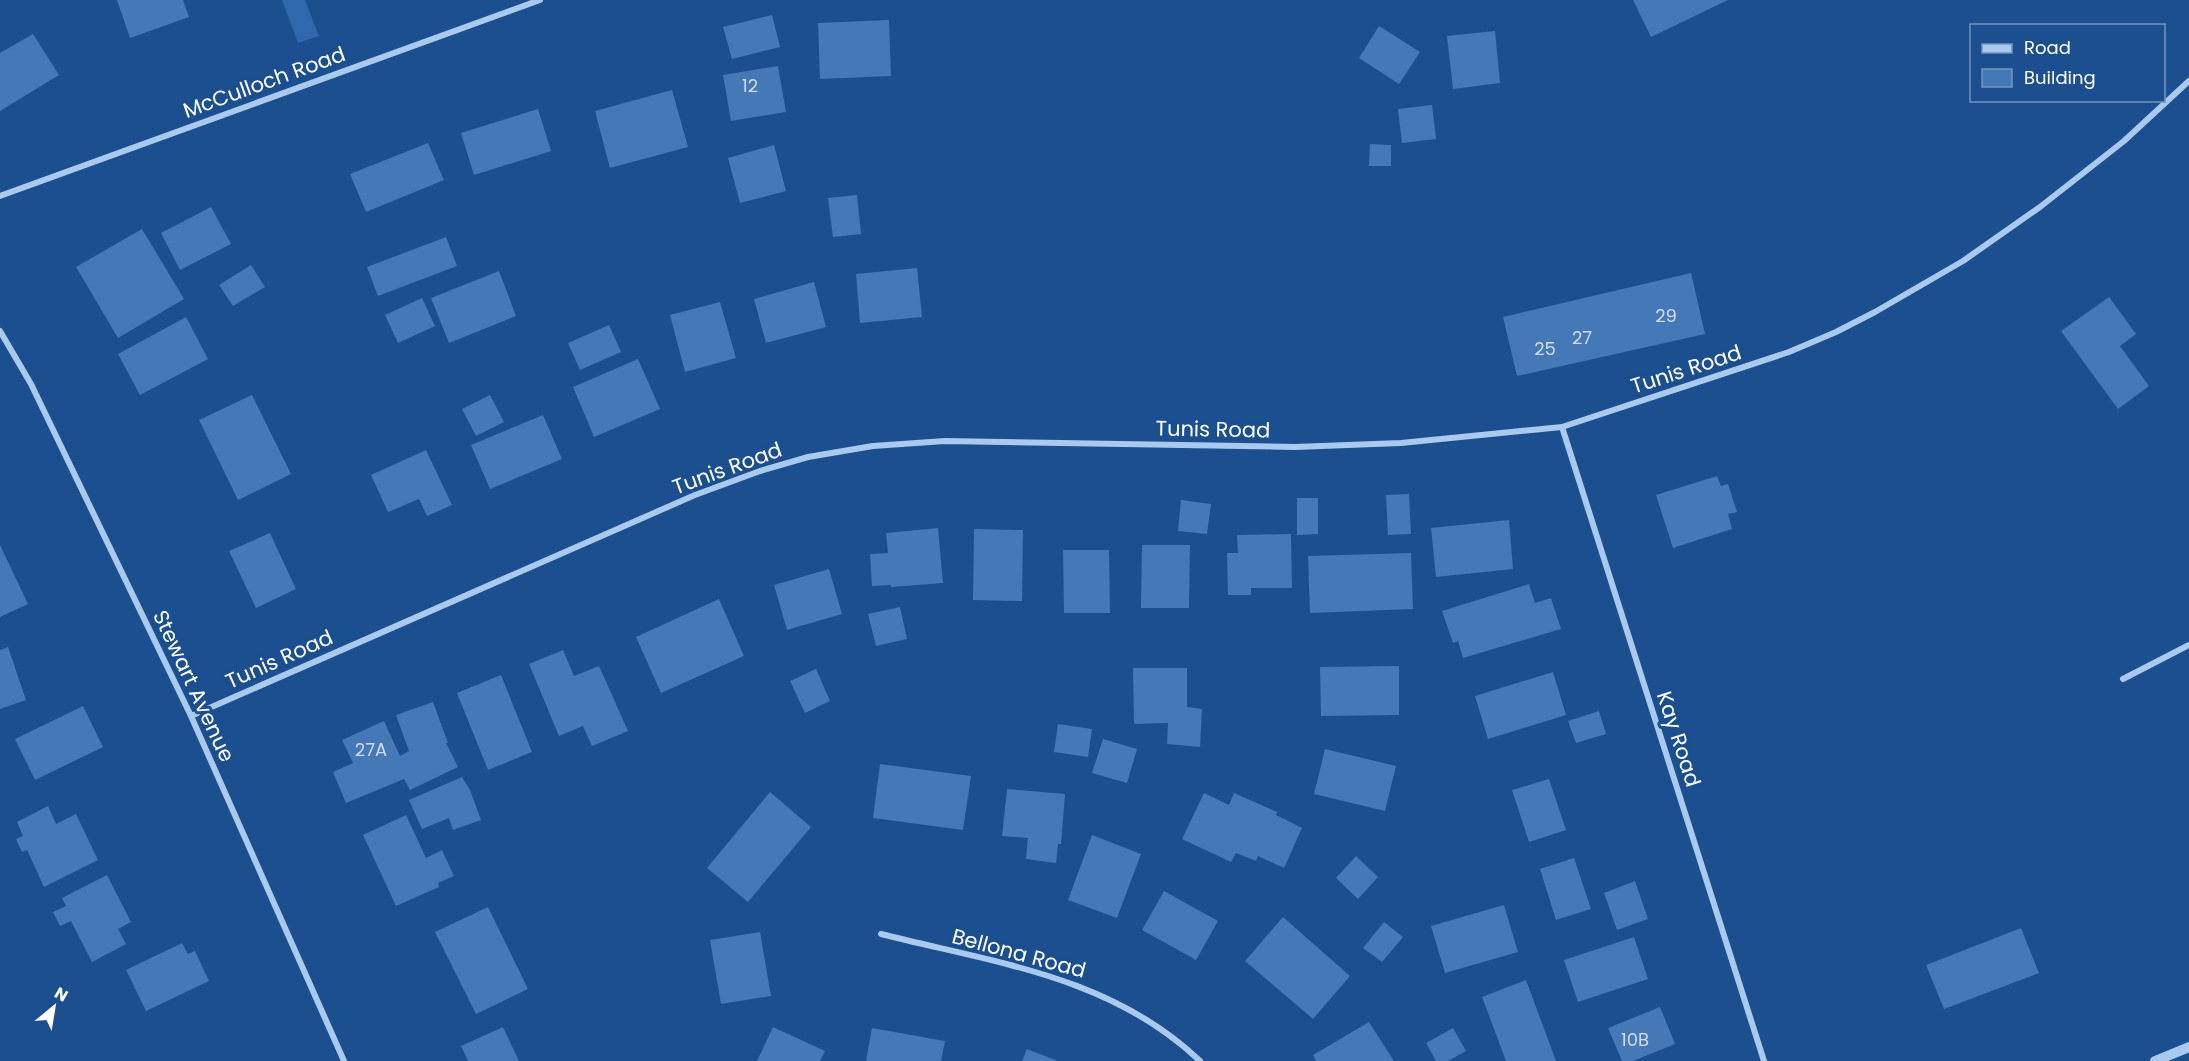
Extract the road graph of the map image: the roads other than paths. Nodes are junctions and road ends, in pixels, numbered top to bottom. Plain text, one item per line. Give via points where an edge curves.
1 (540, 0) edge
2 (2189, 81) edge
3 (0, 196) edge
4 (0, 331) edge
5 (1562, 427) junction
6 (2188, 648) edge
7 (2123, 679) dead end
8 (191, 716) junction
9 (881, 934) dead end
10 (2189, 1047) edge
11 (344, 1061) edge
12 (1200, 1061) edge
13 (1764, 1061) edge
14 (2155, 1061) edge

1 - 3 street, McCulloch Road
2 - 5 street, Tunis Road via 2124,141 2040,207 1963,261 1875,312 1789,352
4 - 8 street, Stewart Avenue via 31,384
5 - 8 street, Tunis Road via 1401,443 1295,447 945,441 873,446 808,457 695,495
5 - 13 street, Kay Road
6 - 7 street
8 - 11 street, Stewart Avenue
9 - 12 street, Bellona Road via 1037,971 1086,988 1162,1031
10 - 14 street

